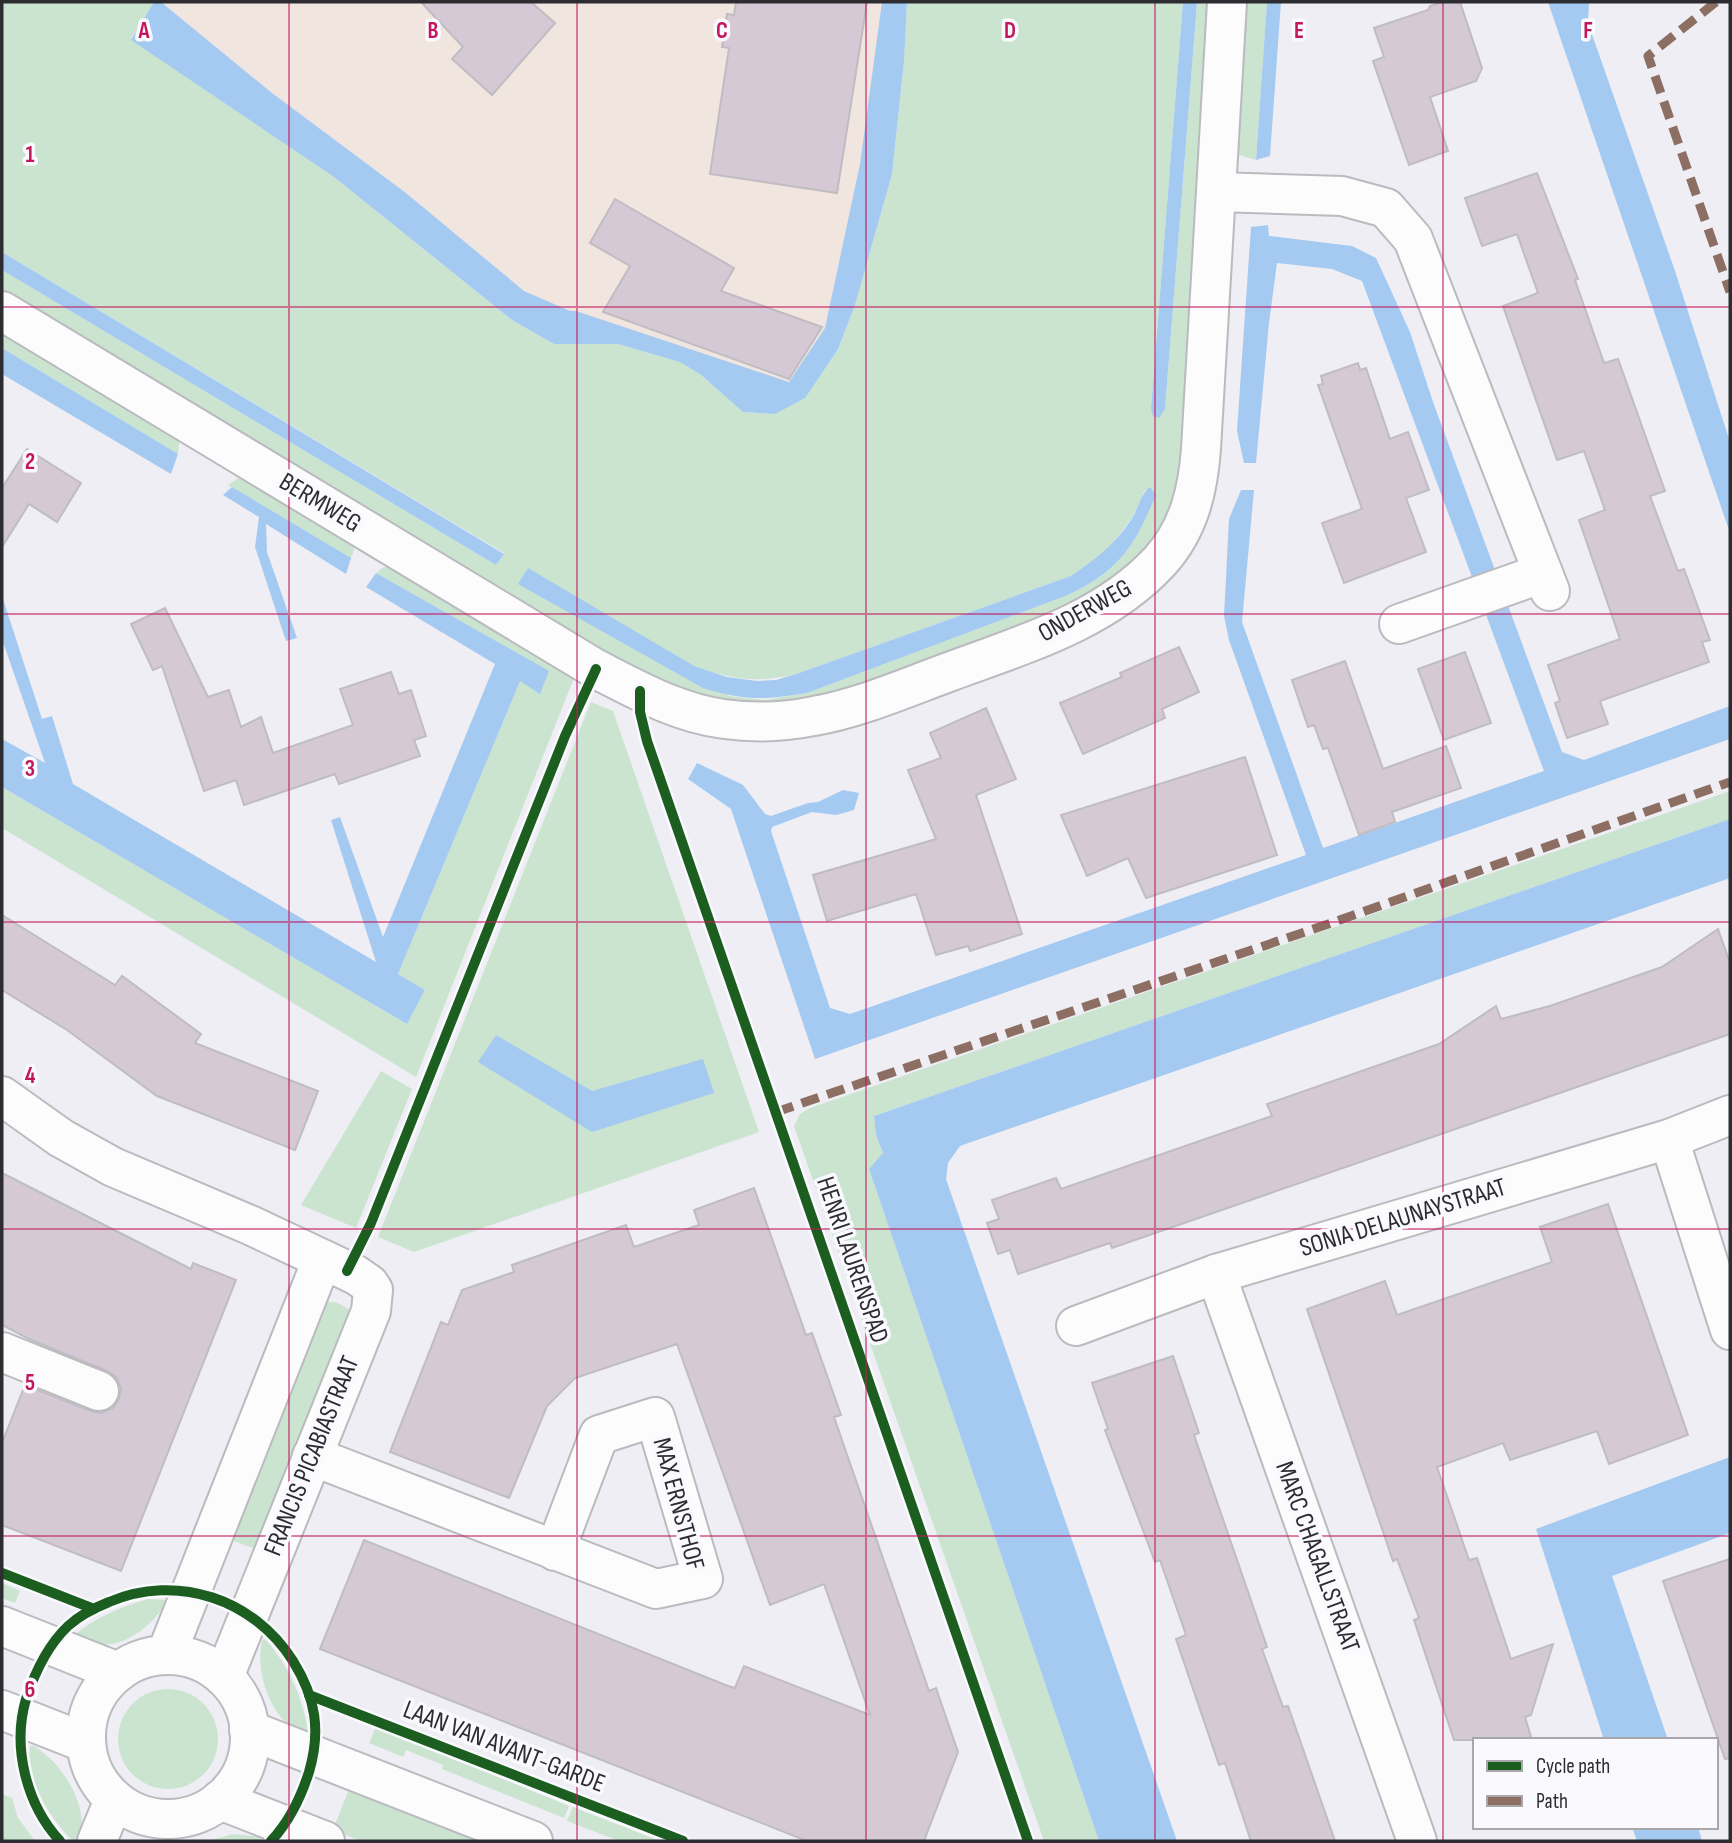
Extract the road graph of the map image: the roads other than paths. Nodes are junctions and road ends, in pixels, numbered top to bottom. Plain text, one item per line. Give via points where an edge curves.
1 (1227, 2) edge
2 (1217, 192) junction
3 (2, 311) edge
4 (1399, 624) dead end
5 (640, 691) joint
6 (2, 1096) edge
7 (1730, 1115) edge
8 (1669, 1139) junction
9 (322, 1260) junction
10 (1216, 1274) junction
11 (1076, 1326) dead end
12 (1730, 1330) edge
13 (2, 1352) edge
14 (99, 1391) dead end
15 (312, 1456) junction
16 (555, 1551) junction
17 (2, 1626) edge
18 (166, 1655) junction
19 (118, 1672) junction
20 (224, 1677) junction
21 (2, 1710) edge
22 (249, 1730) junction
23 (86, 1743) junction
24 (114, 1800) junction
25 (220, 1800) junction
26 (172, 1830) edge
27 (97, 1841) edge
28 (324, 1841) edge
29 (533, 1841) edge
30 (1417, 1841) edge

1 - 2 street, ONDERWEG
2 - 4 street via 1342,196 1386,208 1413,239 1538,582 1474,597
2 - 5 street, ONDERWEG via 1196,494 1174,543 1147,574 1084,618 1055,632 892,693 815,716 781,721 725,719 684,710
3 - 5 street, BERMWEG via 596,669
6 - 9 street, FRANCIS PICABIASTRAAT via 106,1164
7 - 8 street, SONIA DELAUNAYSTRAAT
8 - 10 street, SONIA DELAUNAYSTRAAT
8 - 12 street
9 - 15 street, FRANCIS PICABIASTRAAT via 363,1279 374,1296
9 - 18 street
10 - 11 street, SONIA DELAUNAYSTRAAT
10 - 30 street, MARC CHAGALLSTRAAT
13 - 14 street
15 - 16 street, MAX ERNSTHOF
15 - 20 street, FRANCIS PICABIASTRAAT
16 - 16 street, MAX ERNSTHOF via 656,1589 703,1579 655,1417 599,1435
17 - 19 street
18 - 19 street via 143,1659
18 - 20 street via 186,1657
19 - 23 street via 92,1705
20 - 22 street via 240,1699
21 - 23 street
22 - 25 street via 244,1769
22 - 29 street
23 - 24 street via 92,1770
24 - 26 street via 136,1814 161,1819
24 - 27 street
25 - 26 street
25 - 28 street

